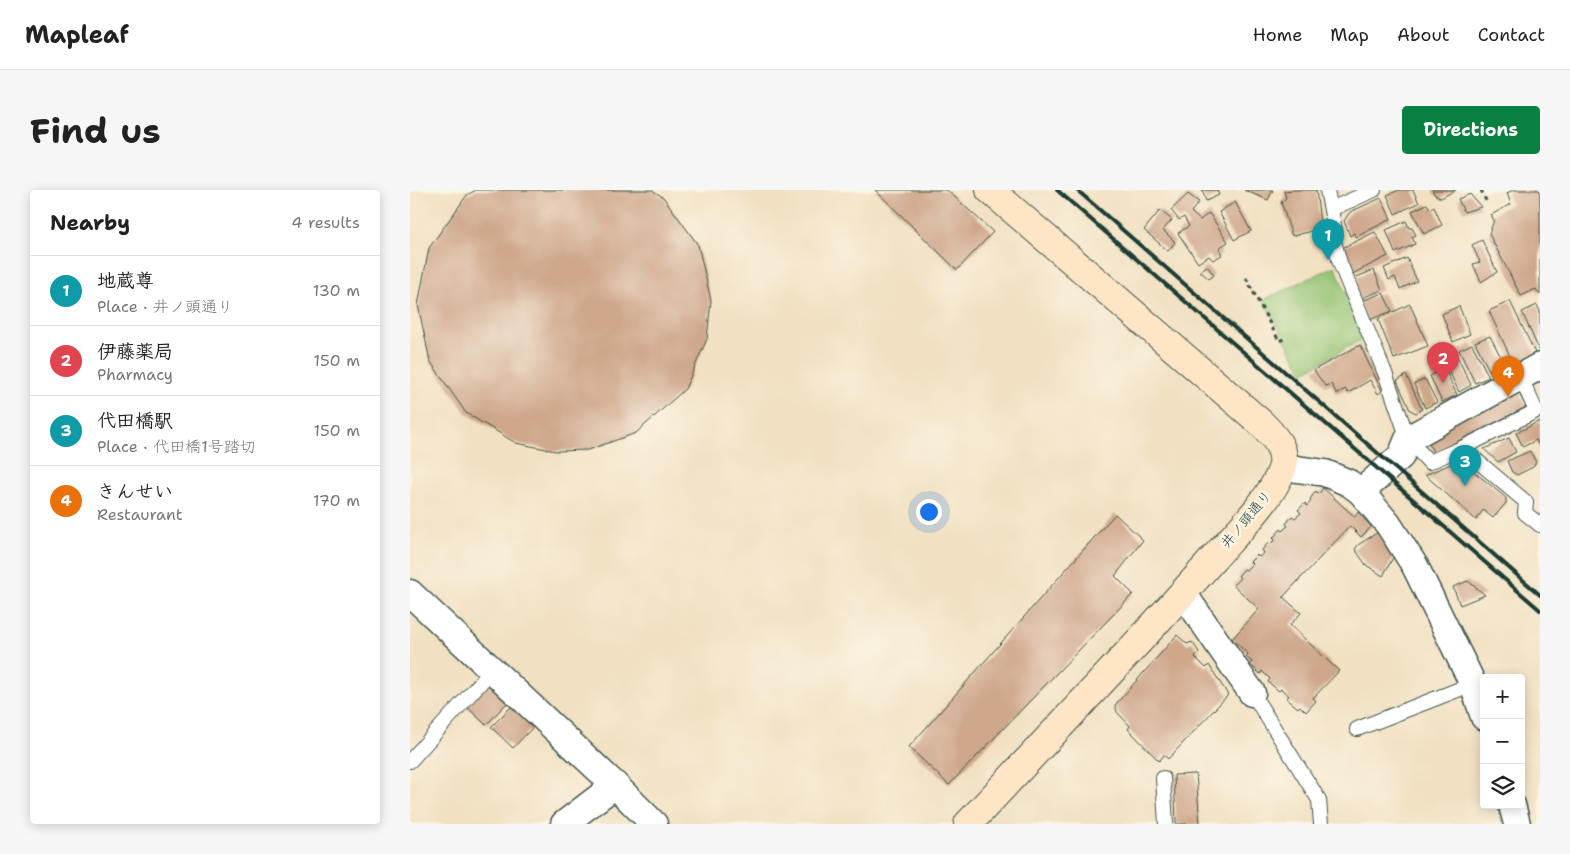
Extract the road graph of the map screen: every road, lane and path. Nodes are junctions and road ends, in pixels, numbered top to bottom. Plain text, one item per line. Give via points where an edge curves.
1 (990, 190) edge
2 (1327, 190) edge
3 (1374, 190) edge
4 (1482, 190) edge
5 (1488, 203) dead end
6 (1332, 209) junction
7 (1246, 278) dead end
8 (1284, 339) dead end
9 (1530, 371) edge
10 (1408, 439) junction
11 (1462, 448) junction
12 (1283, 467) junction
13 (1361, 492) junction
14 (1540, 524) edge
15 (1183, 593) junction
16 (410, 594) edge
17 (492, 670) junction
18 (1473, 684) junction
19 (1252, 693) joint
20 (1480, 705) edge
21 (1357, 729) dead end
22 (410, 761) edge
23 (1163, 778) dead end
24 (615, 785) junction
25 (1513, 809) edge
26 (564, 824) edge
27 (654, 824) edge
28 (968, 824) edge
29 (1166, 824) edge
30 (1321, 824) edge
31 (1517, 824) edge

1 - 12 main road via 1261,423 1279,444
2 - 6 lane
3 - 6 lane
4 - 5 path
6 - 10 lane via 1333,238 1340,263
7 - 8 path via 1279,341
9 - 10 street
9 - 11 lane via 1536,411
10 - 11 lane via 1429,462
10 - 13 street via 1401,456
11 - 14 lane via 1526,502 1526,513
12 - 13 street via 1325,473
12 - 15 main road, 井ノ頭通り via 1260,506
13 - 18 street via 1388,524 1416,566
15 - 19 street
15 - 28 main road, 井ノ頭通り
16 - 17 street
17 - 22 lane
17 - 24 street
18 - 20 street
18 - 21 lane
19 - 30 lane via 1320,800
23 - 29 lane
24 - 26 street
24 - 27 street
25 - 31 street

